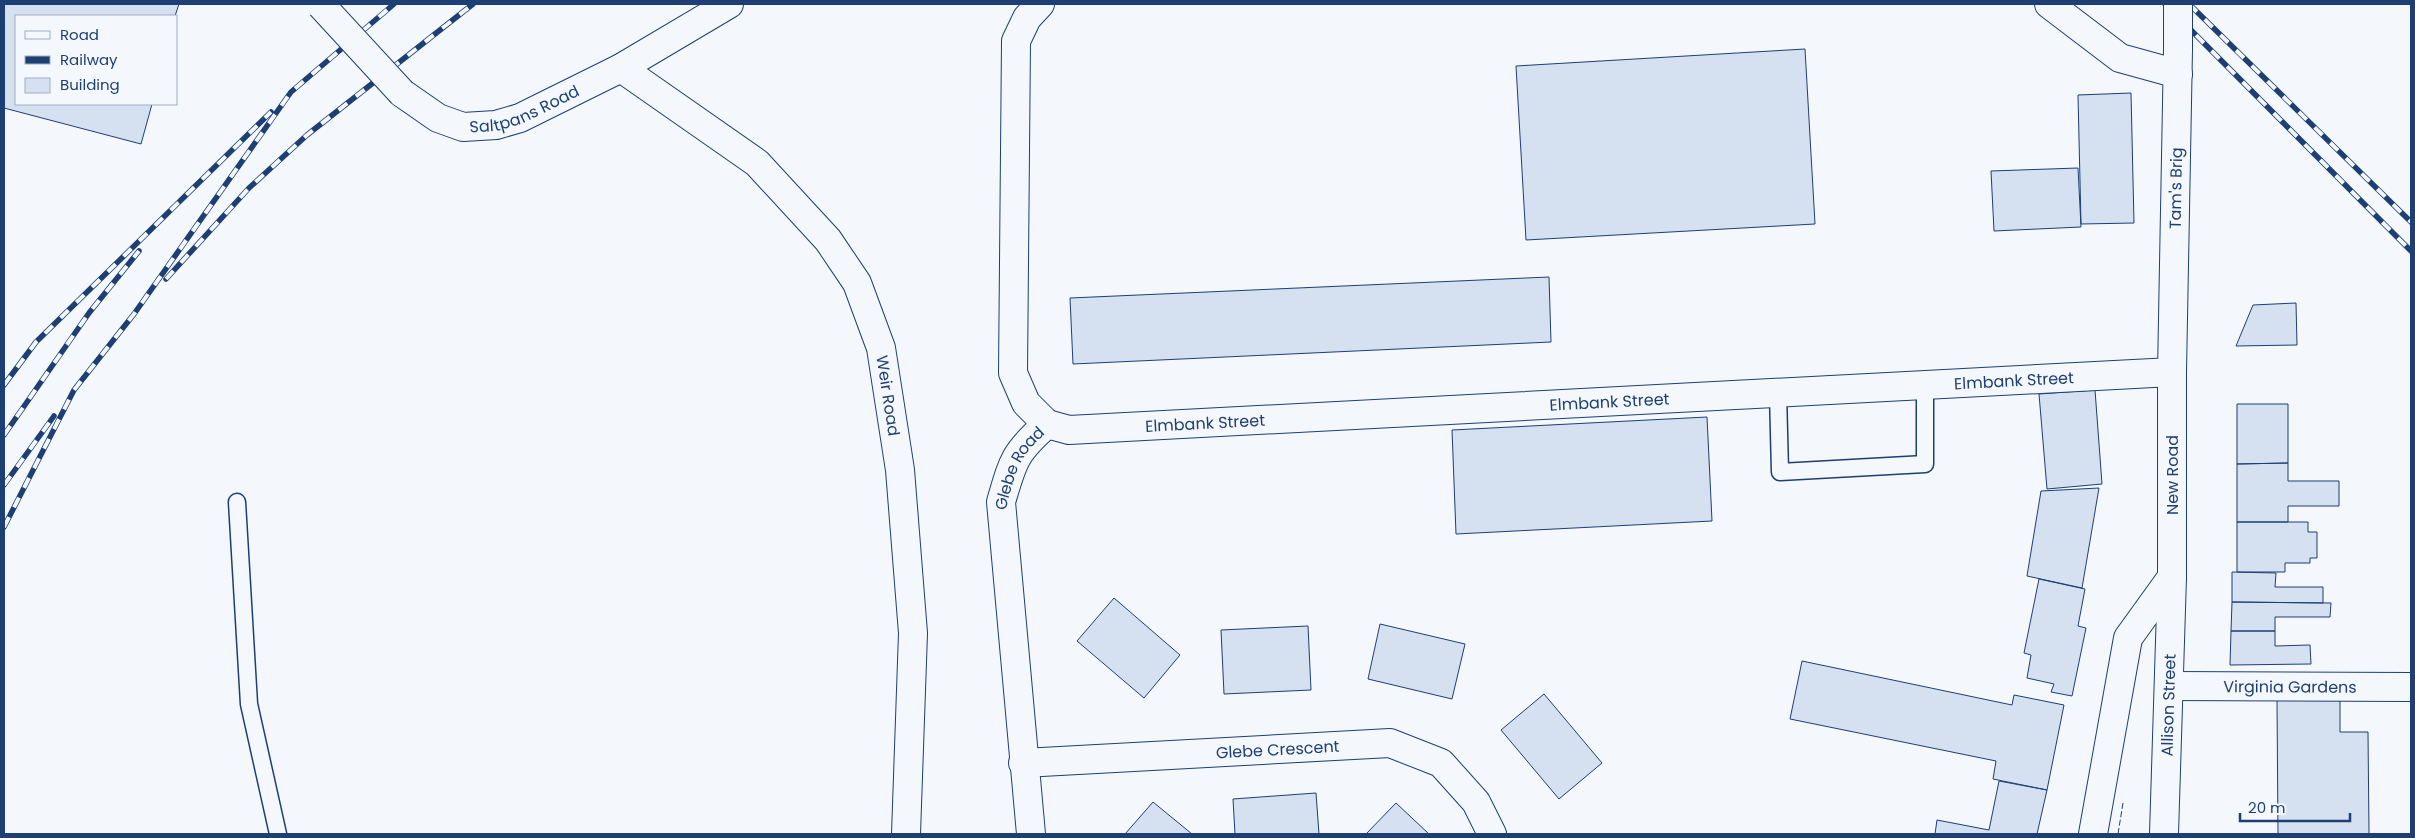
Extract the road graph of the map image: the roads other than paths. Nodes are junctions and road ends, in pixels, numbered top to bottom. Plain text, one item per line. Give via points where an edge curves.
1 (321, 4) edge
2 (730, 4) edge
3 (1040, 4) edge
4 (2049, 4) edge
5 (2178, 4) edge
6 (2178, 61) junction
7 (621, 68) junction
8 (2172, 372) junction
9 (1925, 386) junction
10 (1778, 393) junction
11 (1047, 424) junction
12 (237, 502) dead end
13 (2172, 577) junction
14 (2169, 686) junction
15 (2411, 687) edge
16 (1023, 763) junction
17 (278, 834) edge
18 (906, 834) edge
19 (1031, 834) edge
20 (1492, 834) edge
21 (2093, 834) edge
22 (2164, 834) edge

1 - 7 street, Saltpans Road, bridge via 402,93 438,118 463,127 496,125 520,118
2 - 7 street, Saltpans Road
3 - 11 street, Glebe Road via 1027,18 1016,42 1013,372 1026,404
4 - 6 street via 2120,58
5 - 6 street, Tam's Brig, bridge
6 - 8 street, Tam's Brig
7 - 18 street, Weir Road via 756,163 828,240 856,283 881,348 900,470 913,633
8 - 9 street, Elmbank Street
8 - 13 street, New Road
9 - 10 street, Elmbank Street
9 - 10 lane via 1926,464 1780,472
10 - 11 street, Elmbank Street via 1069,430
11 - 16 street, Glebe Road via 1024,445 1012,464 1001,502
12 - 17 lane via 249,704
13 - 14 street, Allison Street
13 - 21 street via 2128,638
14 - 15 street, Virginia Gardens
14 - 22 street, Allison Street
16 - 19 street, Glebe Road
16 - 20 street, Glebe Crescent via 1390,743 1441,763 1476,802

